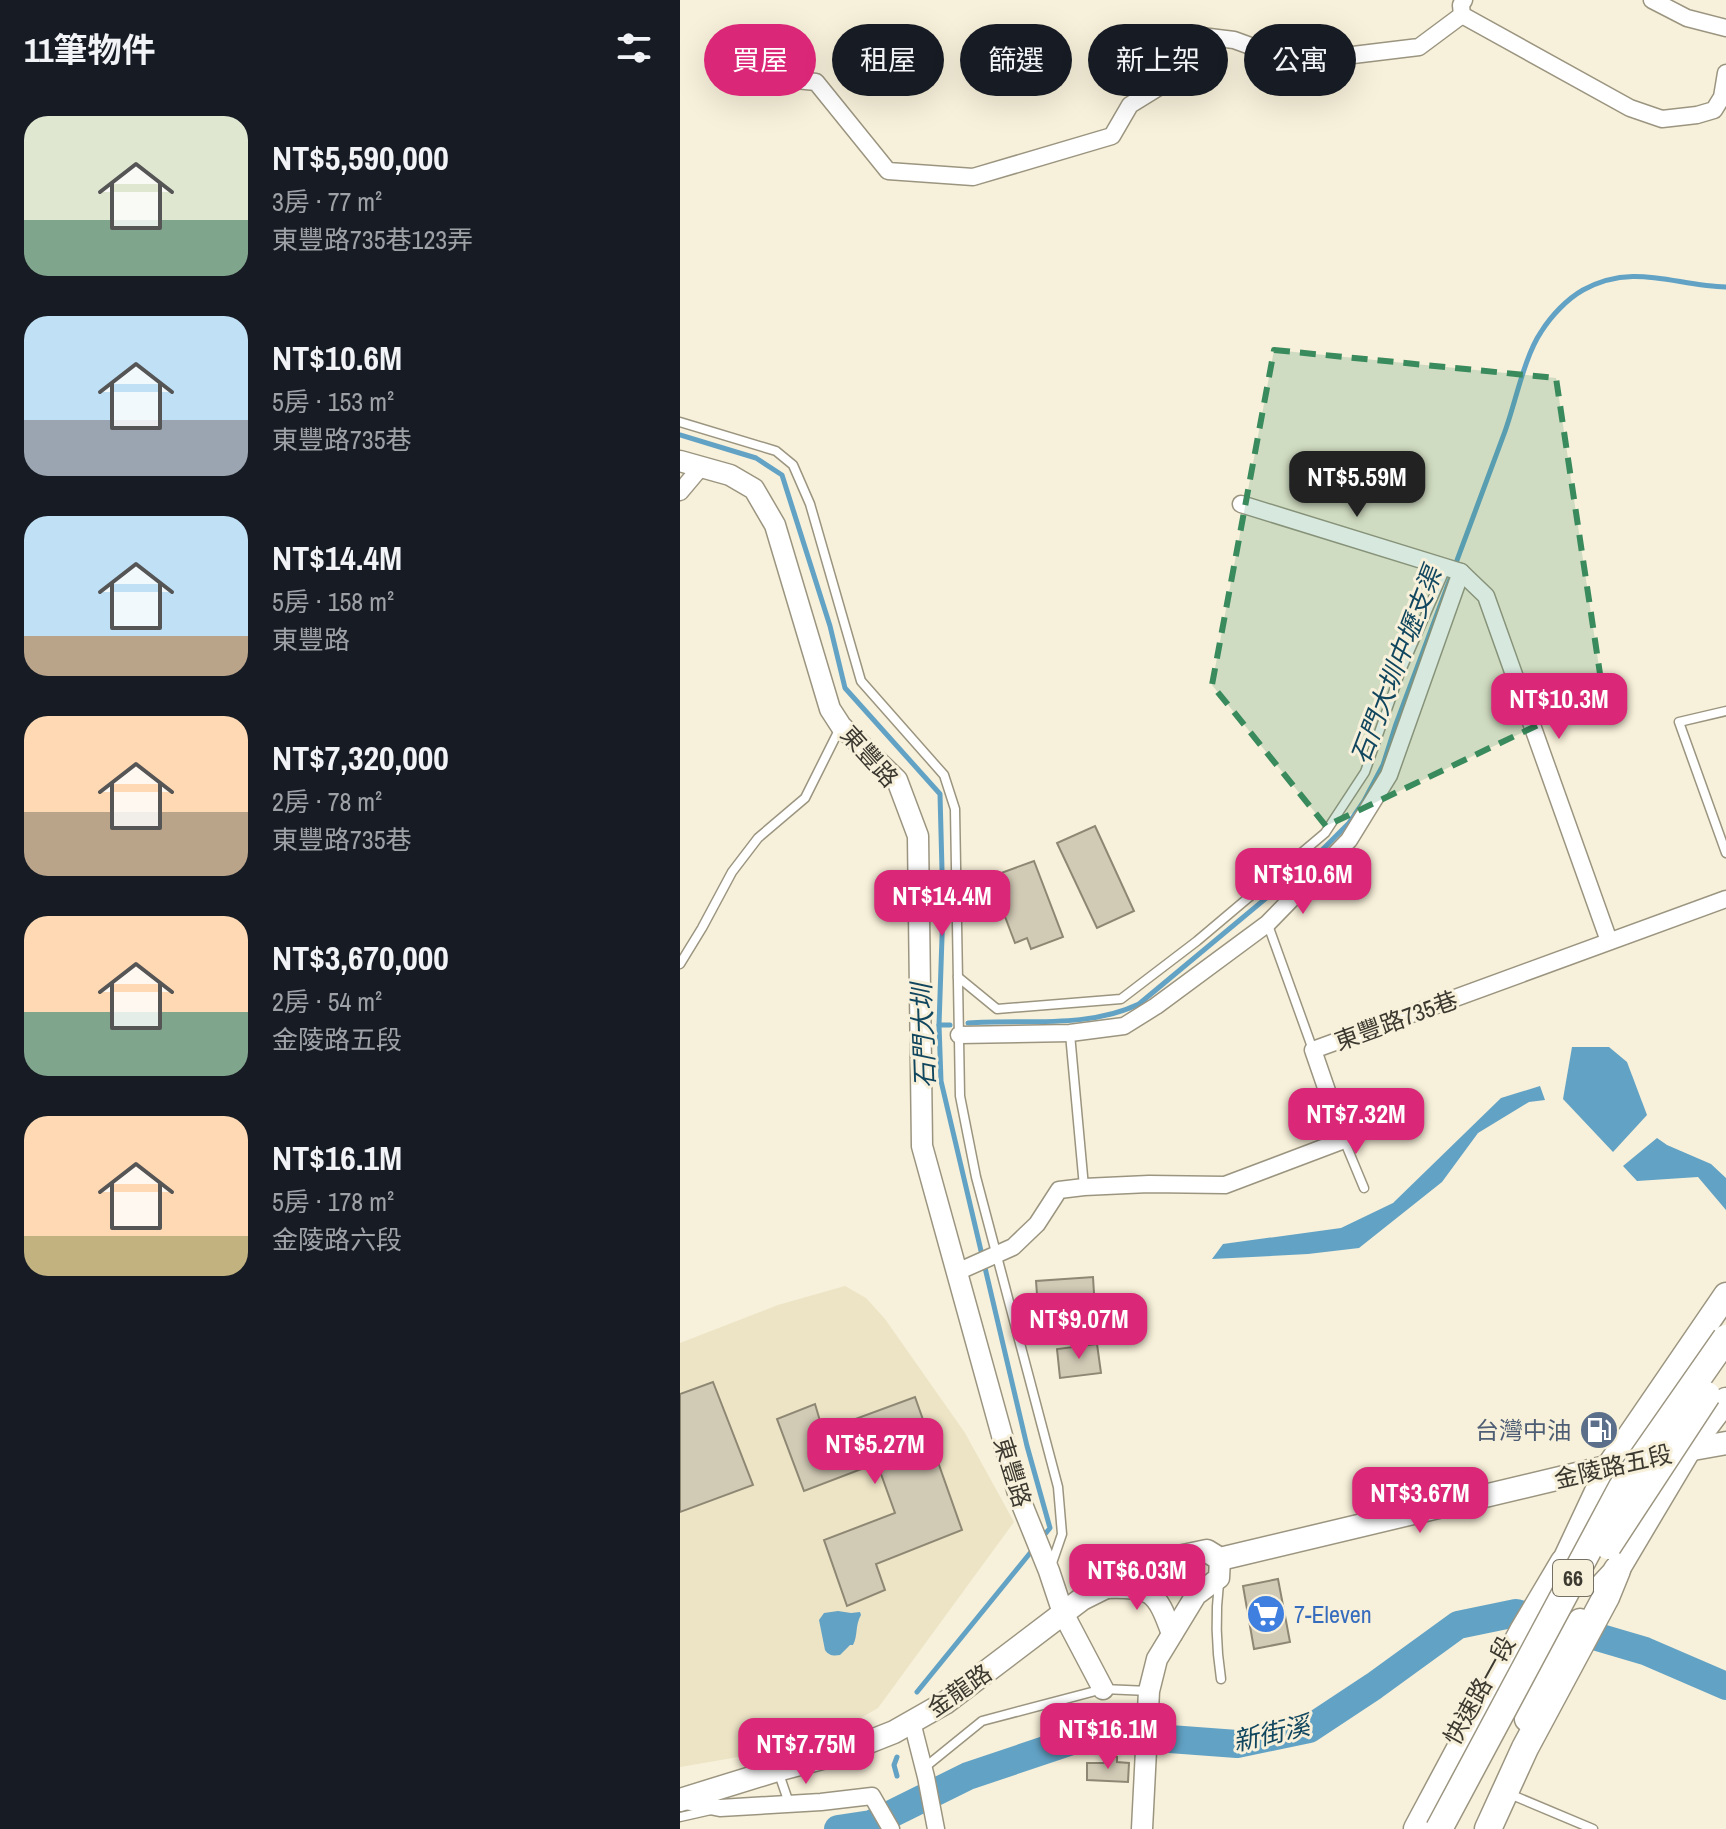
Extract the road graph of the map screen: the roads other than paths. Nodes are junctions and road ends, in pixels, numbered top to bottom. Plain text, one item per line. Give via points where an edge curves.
1 (1652, 0) edge
2 (1463, 8) edge
3 (1726, 28) edge
4 (1726, 73) edge
5 (816, 82) edge
6 (680, 422) edge
7 (680, 461) edge
8 (701, 467) junction
9 (680, 492) edge
10 (1241, 504) dead end
11 (1454, 569) junction
12 (1726, 711) edge
13 (841, 726) junction
14 (1726, 853) edge
15 (1726, 899) edge
16 (1267, 924) junction
17 (1609, 941) junction
18 (680, 964) edge
19 (958, 977) junction
20 (1070, 1033) junction
21 (959, 1035) junction
22 (1313, 1050) junction
23 (1344, 1140) junction
24 (1084, 1187) junction
25 (1364, 1188) dead end
26 (987, 1259) junction
27 (957, 1272) junction
28 (1726, 1295) edge
29 (1726, 1338) edge
30 (1726, 1368) edge
31 (1726, 1400) edge
32 (1726, 1443) edge
33 (1689, 1449) junction
34 (1609, 1466) junction
35 (1047, 1565) junction
36 (1220, 1569) junction
37 (1617, 1570) joint
38 (1130, 1575) joint
39 (1555, 1575) joint
40 (1104, 1588) junction
41 (1063, 1613) junction
42 (1519, 1631) junction
43 (1172, 1634) junction
44 (1583, 1643) junction
45 (1575, 1676) dead end
46 (1221, 1679) dead end
47 (1103, 1689) junction
48 (1149, 1691) junction
49 (912, 1722) junction
50 (1529, 1752) junction
51 (777, 1770) junction
52 (925, 1773) junction
53 (1512, 1795) junction
54 (680, 1800) edge
55 (790, 1805) junction
56 (720, 1808) junction
57 (680, 1817) edge
58 (1418, 1817) edge
59 (936, 1826) edge
60 (891, 1829) edge
61 (1142, 1829) edge
62 (1408, 1829) edge
63 (1426, 1829) edge
64 (1439, 1829) edge
65 (1459, 1829) edge
66 (1475, 1829) edge
67 (1488, 1829) edge
68 (1499, 1829) edge
69 (1593, 1829) edge

1 - 3 street via 1687,18
2 - 4 street via 1630,108 1662,119 1714,110
2 - 5 street via 1419,47 1320,59 1201,36 1184,46 1164,84 1130,105 1112,136 973,177 888,171
6 - 19 lane via 776,451 793,465 810,504 861,681 944,775 955,809
7 - 8 street, 東豐路
8 - 9 street
8 - 13 street, 東豐路 via 754,489 775,525 830,709
10 - 11 street
11 - 16 street via 1389,775 1349,840
11 - 17 street via 1486,596
11 - 19 lane via 1400,673 1365,772 1325,833 1197,941 1121,999 997,1009
12 - 14 lane via 1679,722
13 - 18 lane via 805,798 758,838 732,872
13 - 27 street, 東豐路 via 897,780 918,836 922,1146
15 - 17 street, 東豐路735巷
16 - 20 street via 1124,1026
16 - 22 lane
17 - 22 street, 東豐路735巷
19 - 21 lane
20 - 21 street
20 - 24 lane
21 - 26 lane via 960,1096
22 - 23 street, 東豐路735巷
23 - 24 street via 1225,1185
23 - 25 lane
24 - 26 street via 1059,1190 1037,1224 1013,1247
26 - 27 street
26 - 35 lane via 1058,1487 1062,1534
27 - 35 street, 東豐路 via 1019,1497
28 - 34 main road, 66
29 - 64 highway, 66, bridge via 1622,1487
30 - 65 highway, 66, bridge via 1604,1552 1518,1704
31 - 33 main road, 66
32 - 33 main road, 金陵路五段
33 - 34 main road, 金陵路五段
33 - 37 main road, 66
34 - 36 main road, 金陵路五段
34 - 39 main road, 66
35 - 41 street
36 - 38 main road, 金陵路五段 via 1207,1551
36 - 43 street
36 - 46 lane via 1215,1615
37 - 44 highway
38 - 40 main road, 金龍路
39 - 42 highway
40 - 41 main road, 金龍路
40 - 43 street via 1136,1587 1155,1597
41 - 47 street
41 - 49 main road, 金龍路
42 - 58 highway
42 - 63 main road, 快速路一段
43 - 48 street via 1157,1659
44 - 45 lane
44 - 50 highway
44 - 66 main road via 1557,1660
47 - 48 lane
47 - 52 lane via 982,1721
48 - 61 street
49 - 51 main road, 金龍路 via 841,1753
49 - 52 street
50 - 53 lane
50 - 67 highway
51 - 54 main road, 金龍路
51 - 55 lane
52 - 59 street
53 - 68 lane
53 - 69 lane
54 - 56 street
55 - 56 street
55 - 60 street via 872,1796
56 - 57 lane
58 - 62 lane

